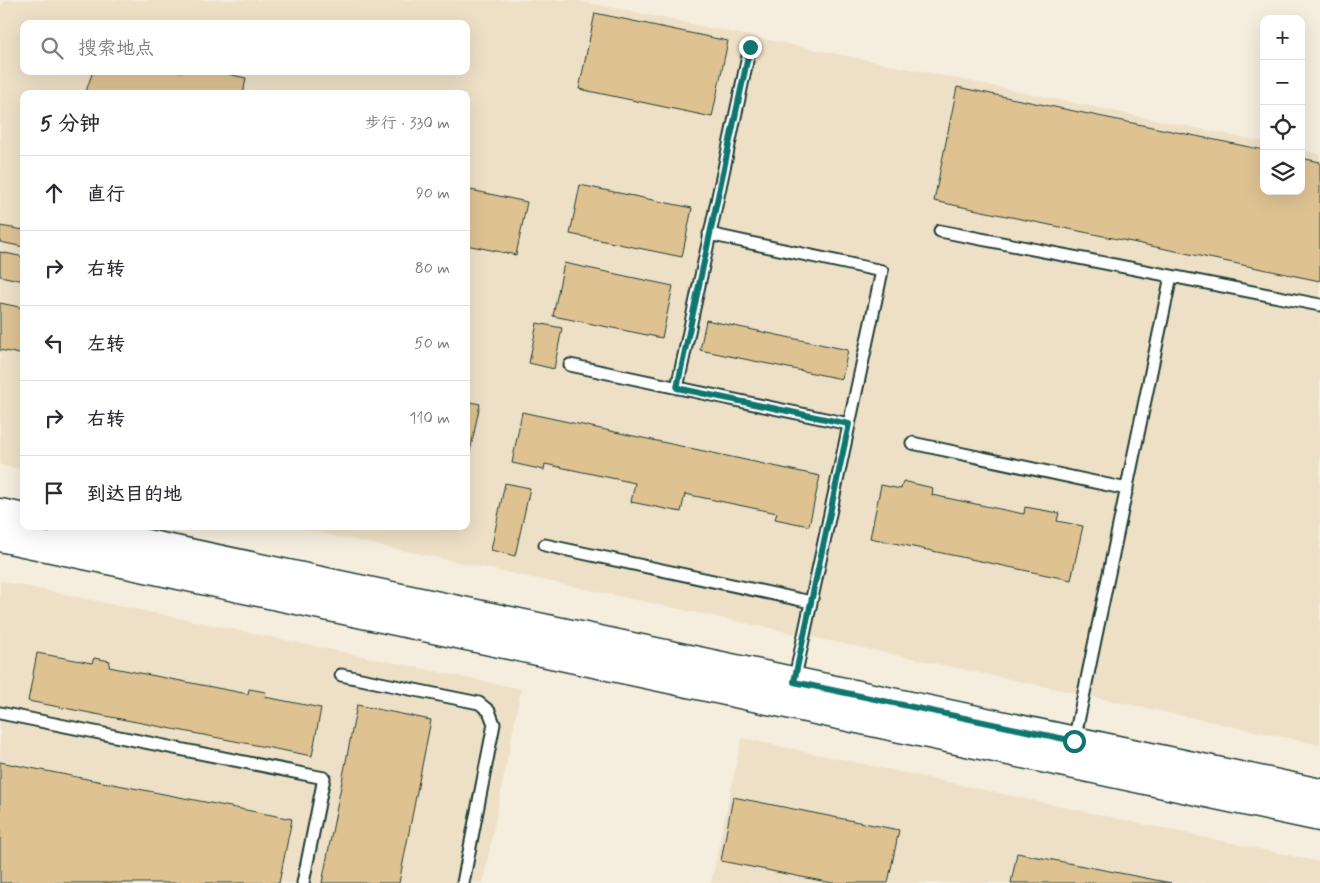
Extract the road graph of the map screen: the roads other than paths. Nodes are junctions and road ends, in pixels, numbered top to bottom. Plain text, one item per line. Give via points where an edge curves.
1 (750, 47) dead end
2 (940, 231) dead end
3 (709, 234) junction
4 (1171, 276) junction
5 (1320, 305) edge
6 (570, 365) dead end
7 (677, 388) junction
8 (849, 424) junction
9 (912, 443) dead end
10 (1126, 489) junction
11 (0, 513) edge
12 (20, 517) edge
13 (81, 530) edge
14 (0, 537) edge
15 (545, 546) dead end
16 (811, 602) junction
17 (341, 675) dead end
18 (794, 682) junction
19 (0, 714) edge
20 (1074, 741) junction
21 (1320, 793) edge
22 (1320, 817) edge
23 (303, 883) edge
24 (463, 883) edge

1 - 3 lane
2 - 4 lane
3 - 7 lane
3 - 8 lane via 882,271
4 - 5 lane
4 - 10 lane
6 - 7 lane
7 - 8 lane
8 - 16 lane
9 - 10 lane
10 - 20 lane
11 - 12 street
13 - 18 street
14 - 22 street
15 - 16 lane
16 - 18 lane
17 - 24 lane via 479,703 489,711 494,724
18 - 20 street
19 - 23 lane via 324,778
20 - 21 street

